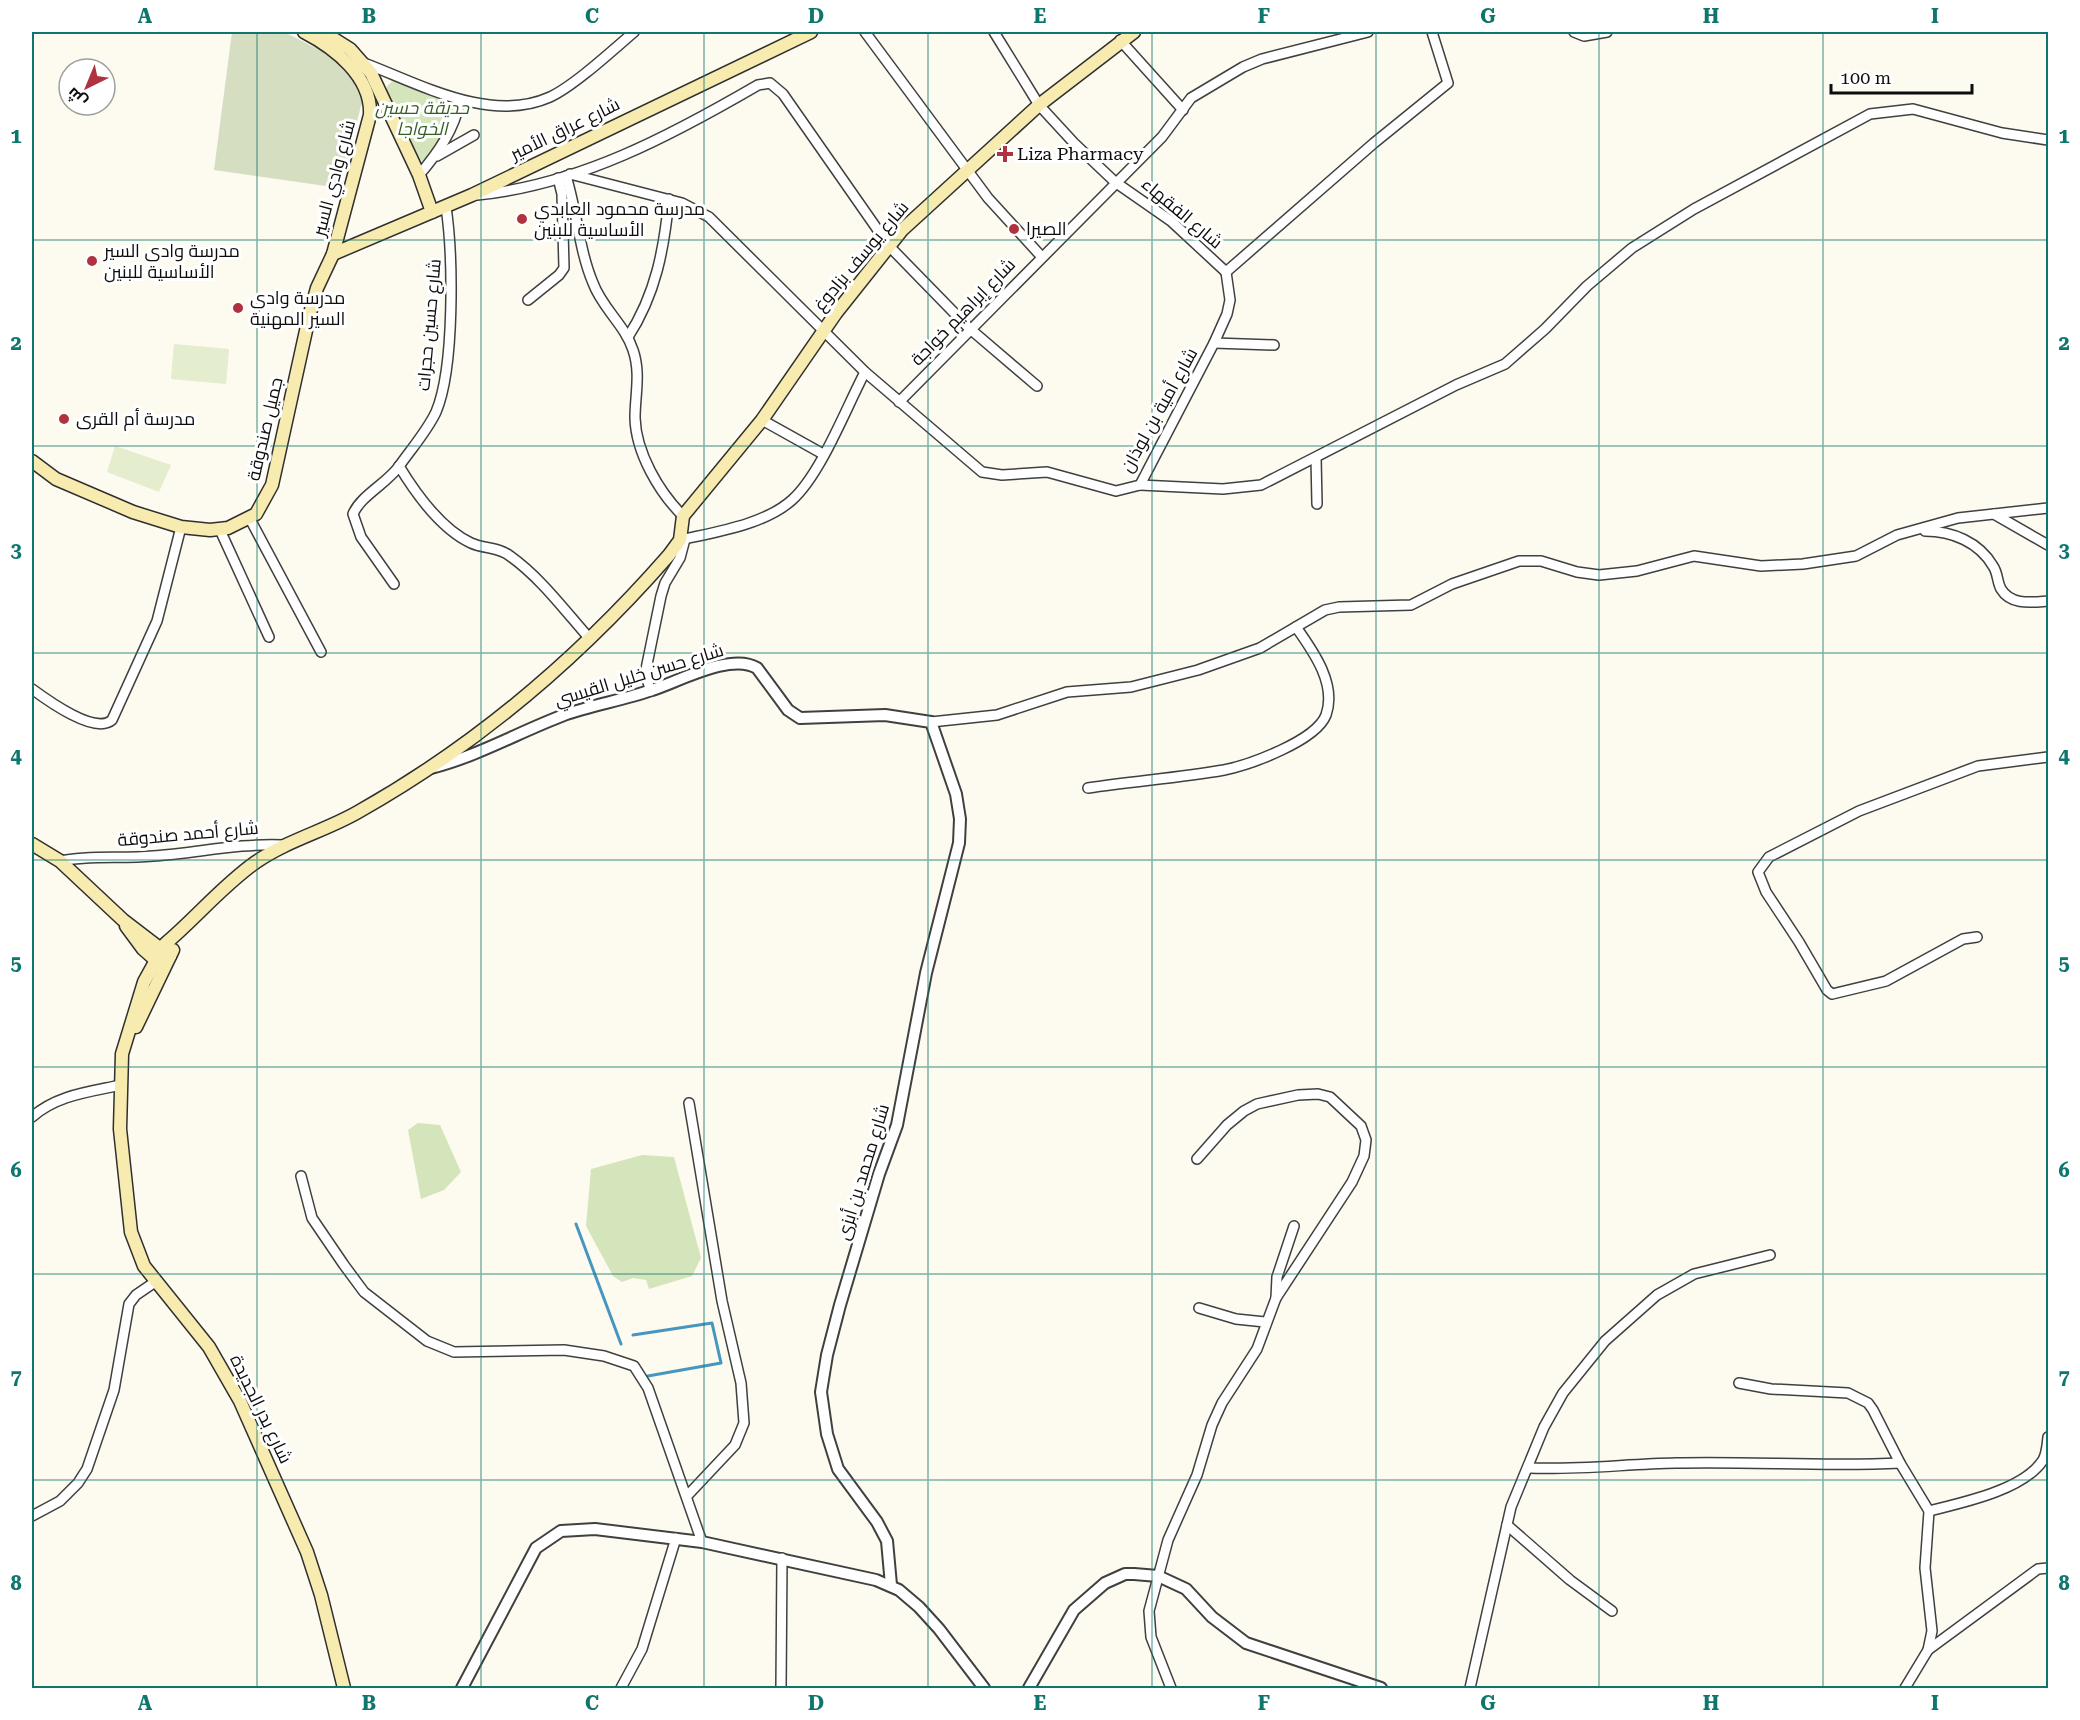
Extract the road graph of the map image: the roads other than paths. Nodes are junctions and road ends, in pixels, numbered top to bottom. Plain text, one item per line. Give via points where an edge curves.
1 (304, 32) edge
2 (323, 32) edge
3 (634, 32) edge
4 (811, 32) edge
5 (865, 32) edge
6 (994, 32) edge
7 (1134, 32) edge
8 (1368, 32) edge
9 (1432, 32) edge
10 (1574, 32) edge
11 (1607, 32) edge
12 (1117, 36) edge
13 (364, 63) junction
14 (460, 101) junction
15 (1039, 105) junction
16 (1183, 110) junction
17 (393, 117) junction
18 (368, 123) junction
19 (474, 135) dead end
20 (2049, 140) edge
21 (434, 157) junction
22 (969, 170) junction
23 (419, 175) junction
24 (565, 176) junction
25 (1115, 182) junction
26 (472, 195) junction
27 (669, 199) junction
28 (446, 207) junction
29 (432, 212) junction
30 (889, 246) junction
31 (333, 254) junction
32 (1041, 256) junction
33 (1226, 272) junction
34 (528, 300) dead end
35 (969, 328) junction
36 (822, 332) junction
37 (628, 337) junction
38 (1215, 343) junction
39 (1274, 345) dead end
40 (865, 372) junction
41 (1037, 386) dead end
42 (899, 402) junction
43 (762, 420) junction
44 (823, 454) junction
45 (1316, 458) junction
46 (32, 461) edge
47 (399, 466) junction
48 (1140, 485) junction
49 (1317, 504) dead end
50 (2049, 508) edge
51 (1994, 514) junction
52 (683, 516) junction
53 (249, 519) junction
54 (181, 527) junction
55 (220, 530) junction
56 (1919, 531) junction
57 (682, 539) junction
58 (2049, 545) edge
59 (394, 584) dead end
60 (2049, 601) edge
61 (1296, 627) junction
62 (269, 637) dead end
63 (590, 639) junction
64 (321, 652) dead end
65 (32, 689) edge
66 (651, 691) junction
67 (931, 722) junction
68 (2049, 757) edge
69 (421, 771) junction
70 (1088, 788) dead end
71 (32, 844) edge
72 (283, 844) junction
73 (60, 861) junction
74 (1977, 937) dead end
75 (162, 958) junction
76 (121, 1085) junction
77 (689, 1102) dead end
78 (32, 1116) edge
79 (1197, 1159) dead end
80 (300, 1176) dead end
81 (1294, 1226) dead end
82 (1770, 1255) dead end
83 (155, 1281) junction
84 (1276, 1298) junction
85 (1199, 1308) dead end
86 (1265, 1322) junction
87 (1739, 1383) dead end
88 (2049, 1437) edge
89 (1900, 1463) junction
90 (1529, 1468) junction
91 (687, 1496) junction
92 (1929, 1511) junction
93 (32, 1516) edge
94 (1507, 1525) junction
95 (676, 1538) junction
96 (702, 1542) junction
97 (782, 1558) junction
98 (2049, 1568) edge
99 (1158, 1576) junction
100 (891, 1585) junction
101 (1612, 1611) dead end
102 (1928, 1650) junction
103 (344, 1689) edge
104 (462, 1689) edge
105 (621, 1689) edge
106 (781, 1689) edge
107 (984, 1689) edge
108 (1029, 1689) edge
109 (1171, 1689) edge
110 (1381, 1689) edge
111 (1470, 1689) edge
112 (1905, 1689) edge

1 - 18 main road, شارع وادي السير via 336,52 357,75 370,102
2 - 13 main road
3 - 14 street via 550,97 519,104
4 - 26 main road, شارع عراق الأمير
5 - 22 street
6 - 15 street, شارع الفقهاء
7 - 12 main road, شارع يوسف بزادوغ
8 - 16 street, شارع إبراهيم خواجة via 1252,63 1198,93
9 - 33 street via 1448,83
10 - 11 street via 1584,36
12 - 15 main road, شارع يوسف بزادوغ
12 - 16 street
13 - 14 street
13 - 17 main road
14 - 21 street via 450,130
15 - 22 main road, شارع يوسف بزادوغ
15 - 25 street, شارع الفقهاء
16 - 25 street, شارع إبراهيم خواجة via 1162,137
17 - 18 main road via 379,115
17 - 23 main road
18 - 31 main road, شارع وادي السير
19 - 21 street
20 - 45 street via 2002,133 1913,109 1881,111 1858,118 1632,248 1510,361
21 - 23 street
22 - 30 main road, شارع يوسف بزادوغ via 921,211
22 - 32 street via 995,207
23 - 29 main road
24 - 26 street via 502,192
24 - 27 street, شارع أمية بن لوذان
24 - 30 street via 647,145 758,85 770,83 783,93
24 - 34 street via 564,268
24 - 37 street via 592,282
25 - 32 street, شارع إبراهيم خواجة
25 - 33 street, شارع الفقهاء via 1164,214
26 - 28 main road, شارع عراق الأمير
27 - 36 street, شارع أمية بن لوذان via 698,210 722,227
27 - 37 street via 663,251 654,285
28 - 29 main road, شارع عراق الأمير
28 - 47 street, شارع حسين حجرات via 452,258 442,392 432,419
29 - 31 main road, شارع عراق الأمير
30 - 35 street
30 - 36 main road, شارع يوسف بزادوغ
31 - 53 main road, جميل صندوقة via 309,317 272,485
32 - 35 street, شارع إبراهيم خواجة
33 - 38 street, شارع أمية بن لوذان via 1230,300
35 - 41 street
35 - 42 street, شارع إبراهيم خواجة
36 - 40 street, شارع أمية بن لوذان
36 - 43 main road, شارع يوسف بزادوغ
37 - 52 street via 637,371 638,436 658,484
38 - 39 street
38 - 48 street, شارع أمية بن لوذان
40 - 42 street, شارع أمية بن لوذان
40 - 44 street
42 - 48 street, شارع أمية بن لوذان via 982,472 1047,472 1116,490
43 - 44 street
43 - 52 main road, شارع يوسف بزادوغ
44 - 57 street via 799,492 781,507 742,524
45 - 48 street via 1254,487
45 - 49 street
46 - 54 main road via 56,479 133,512
47 - 59 street, شارع حسين حجرات via 360,502 353,514 361,537
47 - 63 street via 422,498 452,529 471,543 503,551 513,558
50 - 51 street, شارع حسن خليل القيسي
51 - 56 street, شارع حسن خليل القيسي via 1958,518
51 - 58 street
52 - 57 main road
53 - 55 main road
53 - 64 street
54 - 55 main road
54 - 65 street via 157,621 112,720 98,725 58,707
55 - 62 street
56 - 60 street via 1948,532 1963,539 1988,559 2000,588 2012,598 2021,602
56 - 61 street, شارع حسن خليل القيسي via 1897,535 1856,555 1790,566 1761,566 1694,556 1637,571 1599,575 1541,561 1519,561 1452,584 1411,605 1332,608
57 - 63 main road, شارع حسن خليل القيسي
57 - 66 street via 680,558 661,596 645,678
61 - 67 street, شارع حسن خليل القيسي via 1245,654 1160,680 1131,687 1067,692 997,715
61 - 70 street via 1320,664 1326,693 1325,717 1308,735 1265,757 1224,770
63 - 69 main road, شارع حسن خليل القيسي via 496,720
66 - 67 street, شارع حسن خليل القيسي via 708,669 747,664 757,668 788,710 800,718 885,715
66 - 69 street, شارع حسن خليل القيسي via 571,713 466,758
67 - 100 street, شارع محمد بن أبزى via 956,794 958,843 926,972 897,1125 840,1305 821,1392 827,1434 838,1469 887,1541
68 - 74 street via 1978,766 1859,811 1769,857 1758,872 1766,892 1832,994 1886,981 1963,939
69 - 72 main road, شارع حسن خليل القيسي via 358,813
71 - 73 main road
72 - 73 street, شارع أحمد صندوقة
72 - 75 main road, شارع حسن خليل القيسي via 234,879 181,931
73 - 75 main road
75 - 76 main road, شارع بدر الجديدة via 122,1054
76 - 78 street via 63,1097
76 - 83 main road, شارع بدر الجديدة via 122,1164 131,1232 140,1258
77 - 91 street via 741,1383 744,1423 735,1445
79 - 84 street via 1244,1111 1286,1097 1330,1097 1361,1126 1366,1140 1362,1163
80 - 91 street via 312,1218 364,1292 427,1341 460,1352 564,1350 618,1359 634,1366 648,1388
81 - 84 street via 1277,1277
82 - 90 street via 1694,1274 1637,1311 1582,1366 1563,1392 1544,1427
83 - 93 street via 129,1304 114,1390 84,1475 60,1501
83 - 103 main road, شارع بدر الجديدة via 210,1347 240,1401 307,1552
84 - 86 street
85 - 86 street via 1236,1319
86 - 99 street via 1257,1349 1212,1425
87 - 89 street via 1771,1389 1848,1393 1859,1398 1873,1410
88 - 92 street via 2042,1462 1998,1492
89 - 90 street via 1840,1467 1796,1462
89 - 92 street
90 - 94 street
91 - 96 street
92 - 102 street via 1925,1568 1932,1631
94 - 101 street
94 - 111 street
95 - 96 street
95 - 104 street via 580,1528 547,1538 532,1554
95 - 105 street via 642,1649
96 - 97 street
97 - 100 street
97 - 106 street
98 - 102 street via 2038,1569
99 - 108 street via 1125,1574 1095,1591 1074,1610
99 - 109 street via 1149,1611 1151,1637
99 - 110 street via 1186,1589 1212,1617 1246,1643
100 - 107 street via 935,1624
102 - 112 street

